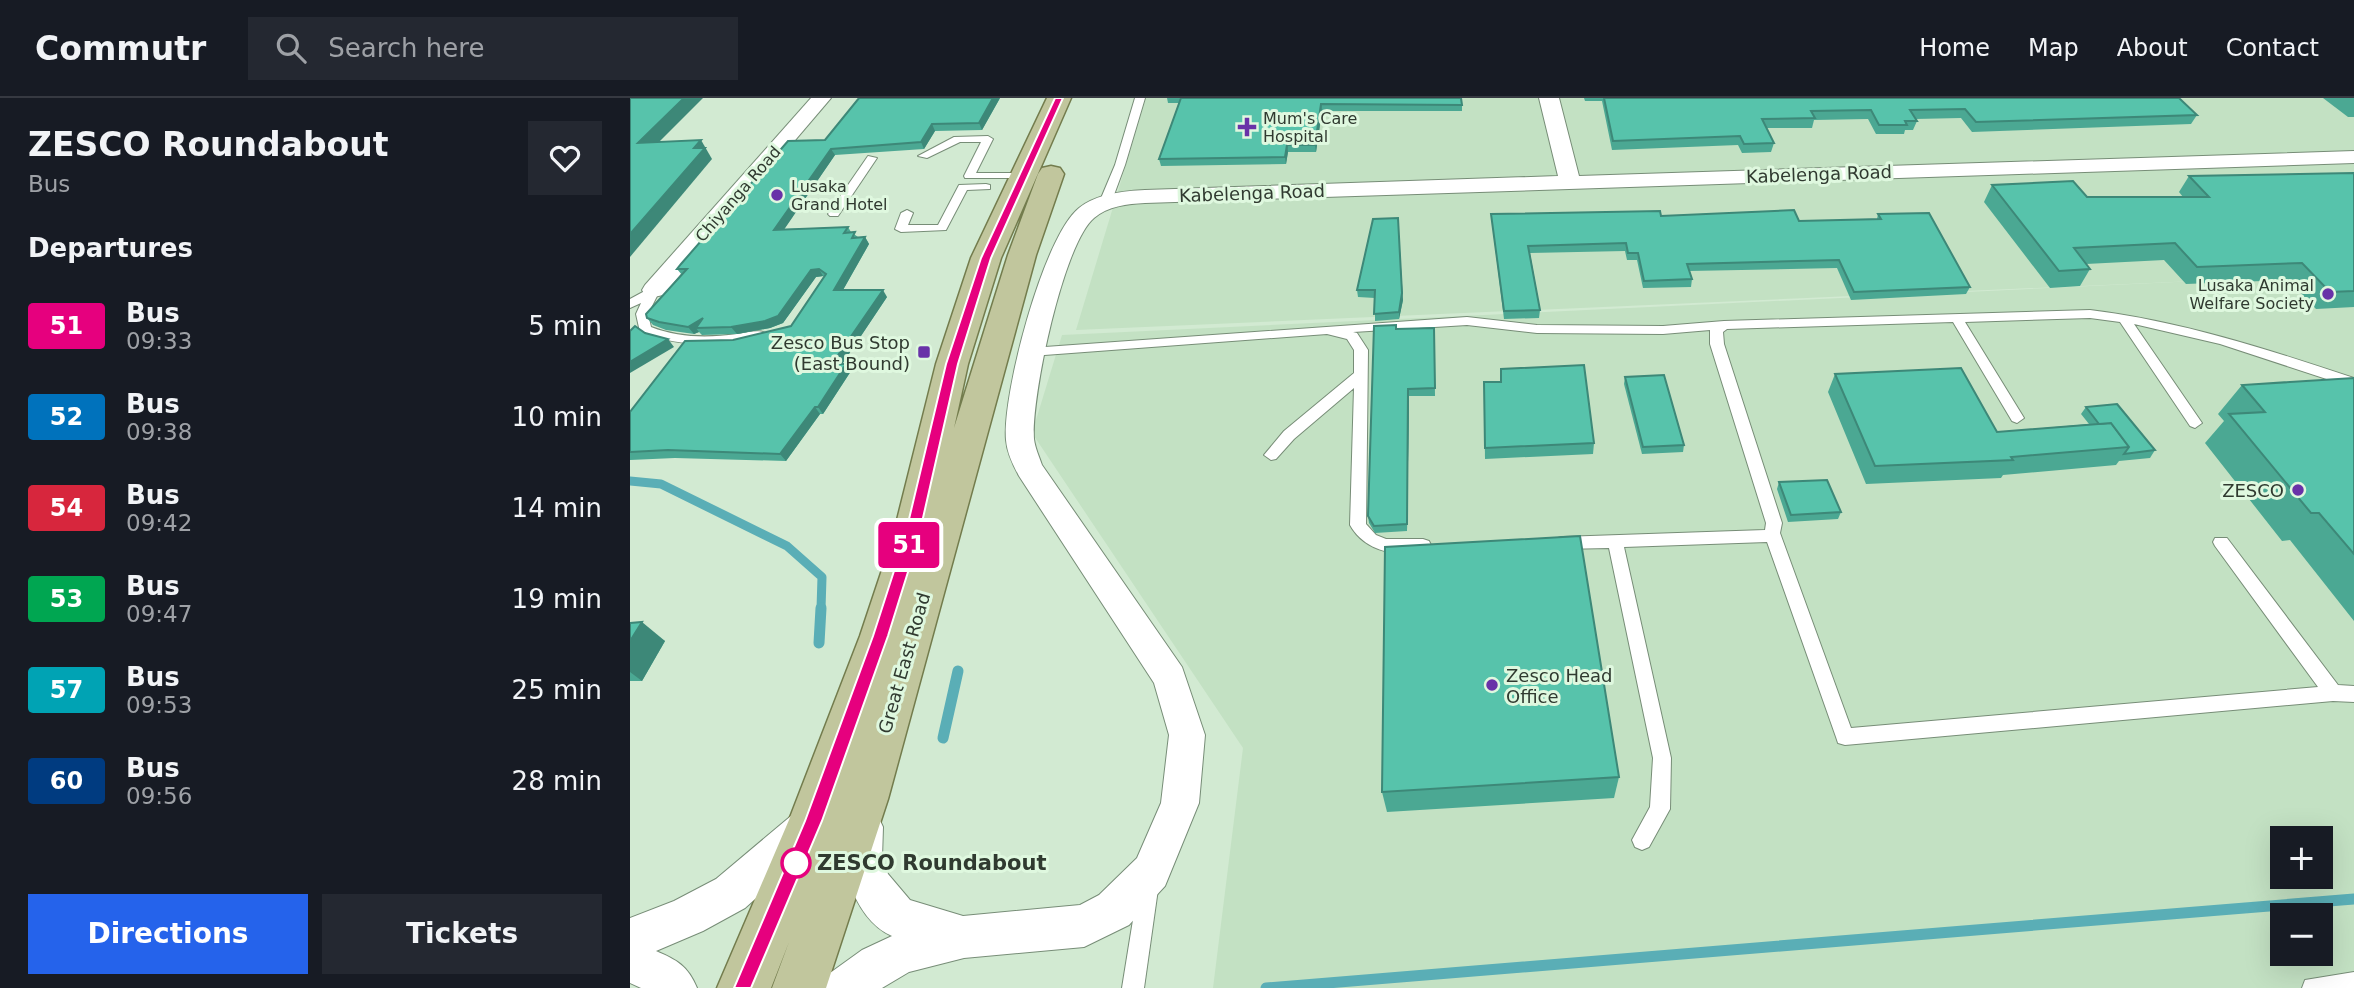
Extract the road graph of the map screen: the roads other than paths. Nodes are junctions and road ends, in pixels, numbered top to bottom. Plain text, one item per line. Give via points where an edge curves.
1 (821, 98) edge
2 (1059, 98) edge
3 (1084, 98) edge
4 (1140, 98) edge
5 (1549, 98) edge
6 (923, 156) dead end
7 (2354, 157) edge
8 (872, 158) dead end
9 (1022, 181) junction
10 (966, 182) junction
11 (1570, 182) junction
12 (1105, 203) junction
13 (835, 214) dead end
14 (908, 214) dead end
15 (654, 290) junction
16 (630, 304) edge
17 (1956, 317) junction
18 (2123, 317) junction
19 (1724, 325) junction
20 (1327, 330) junction
21 (774, 332) edge
22 (1031, 352) junction
23 (1360, 375) junction
24 (2354, 383) edge
25 (2017, 418) dead end
26 (2195, 423) dead end
27 (1271, 455) dead end
28 (1772, 533) junction
29 (1615, 541) junction
30 (2221, 542) dead end
31 (1552, 543) edge
32 (1432, 545) edge
33 (2333, 693) junction
34 (2354, 694) edge
35 (864, 799) junction
36 (813, 821) junction
37 (1642, 840) dead end
38 (1151, 872) junction
39 (964, 937) junction
40 (630, 939) edge
41 (630, 961) edge
42 (2354, 983) edge
43 (675, 988) edge
44 (744, 988) edge
45 (799, 988) edge
46 (845, 988) edge
47 (1133, 988) edge
48 (2313, 988) edge

1 - 15 street, Chiyanga Road
2 - 9 main road, Great East Road
3 - 35 main road, Great East Road via 1039,201
4 - 12 lane
5 - 11 street
6 - 10 lane via 958,139 988,139
7 - 11 street, Kabelenga Road
8 - 13 lane
9 - 10 lane
9 - 36 main road, Great East Road via 986,258 952,364 911,540
10 - 14 lane via 942,228 901,229
11 - 12 street, Kabelenga Road via 1130,197
12 - 22 street, Kabelenga Road via 1085,214 1069,237
15 - 16 lane
15 - 21 lane via 642,314 645,329 663,338 728,340
17 - 18 lane via 2062,313
17 - 19 lane
17 - 25 lane
18 - 24 lane via 2206,335
18 - 26 lane
19 - 20 lane via 1663,330 1537,329 1467,321
19 - 28 lane via 1716,330 1717,344 1774,523
20 - 22 lane
20 - 23 lane via 1345,333 1358,342
22 - 38 street, Kabelenga Road via 1019,441 1029,468 1170,678 1187,735 1180,803
23 - 27 lane
23 - 32 lane via 1358,525 1374,543
28 - 29 lane via 1764,537
28 - 33 lane via 1845,737
29 - 31 lane
29 - 37 lane via 1662,758 1660,808
30 - 33 lane
33 - 34 lane
35 - 39 street, Kabelenga Road via 862,858 872,887 897,917
35 - 45 main road, Great East Road
36 - 40 street via 717,902
36 - 44 main road, Great East Road
38 - 39 street, Kabelenga Road via 1114,911 1084,926
38 - 47 lane
39 - 46 street, Kabelenga Road via 904,952
41 - 43 street via 664,976
42 - 48 lane

